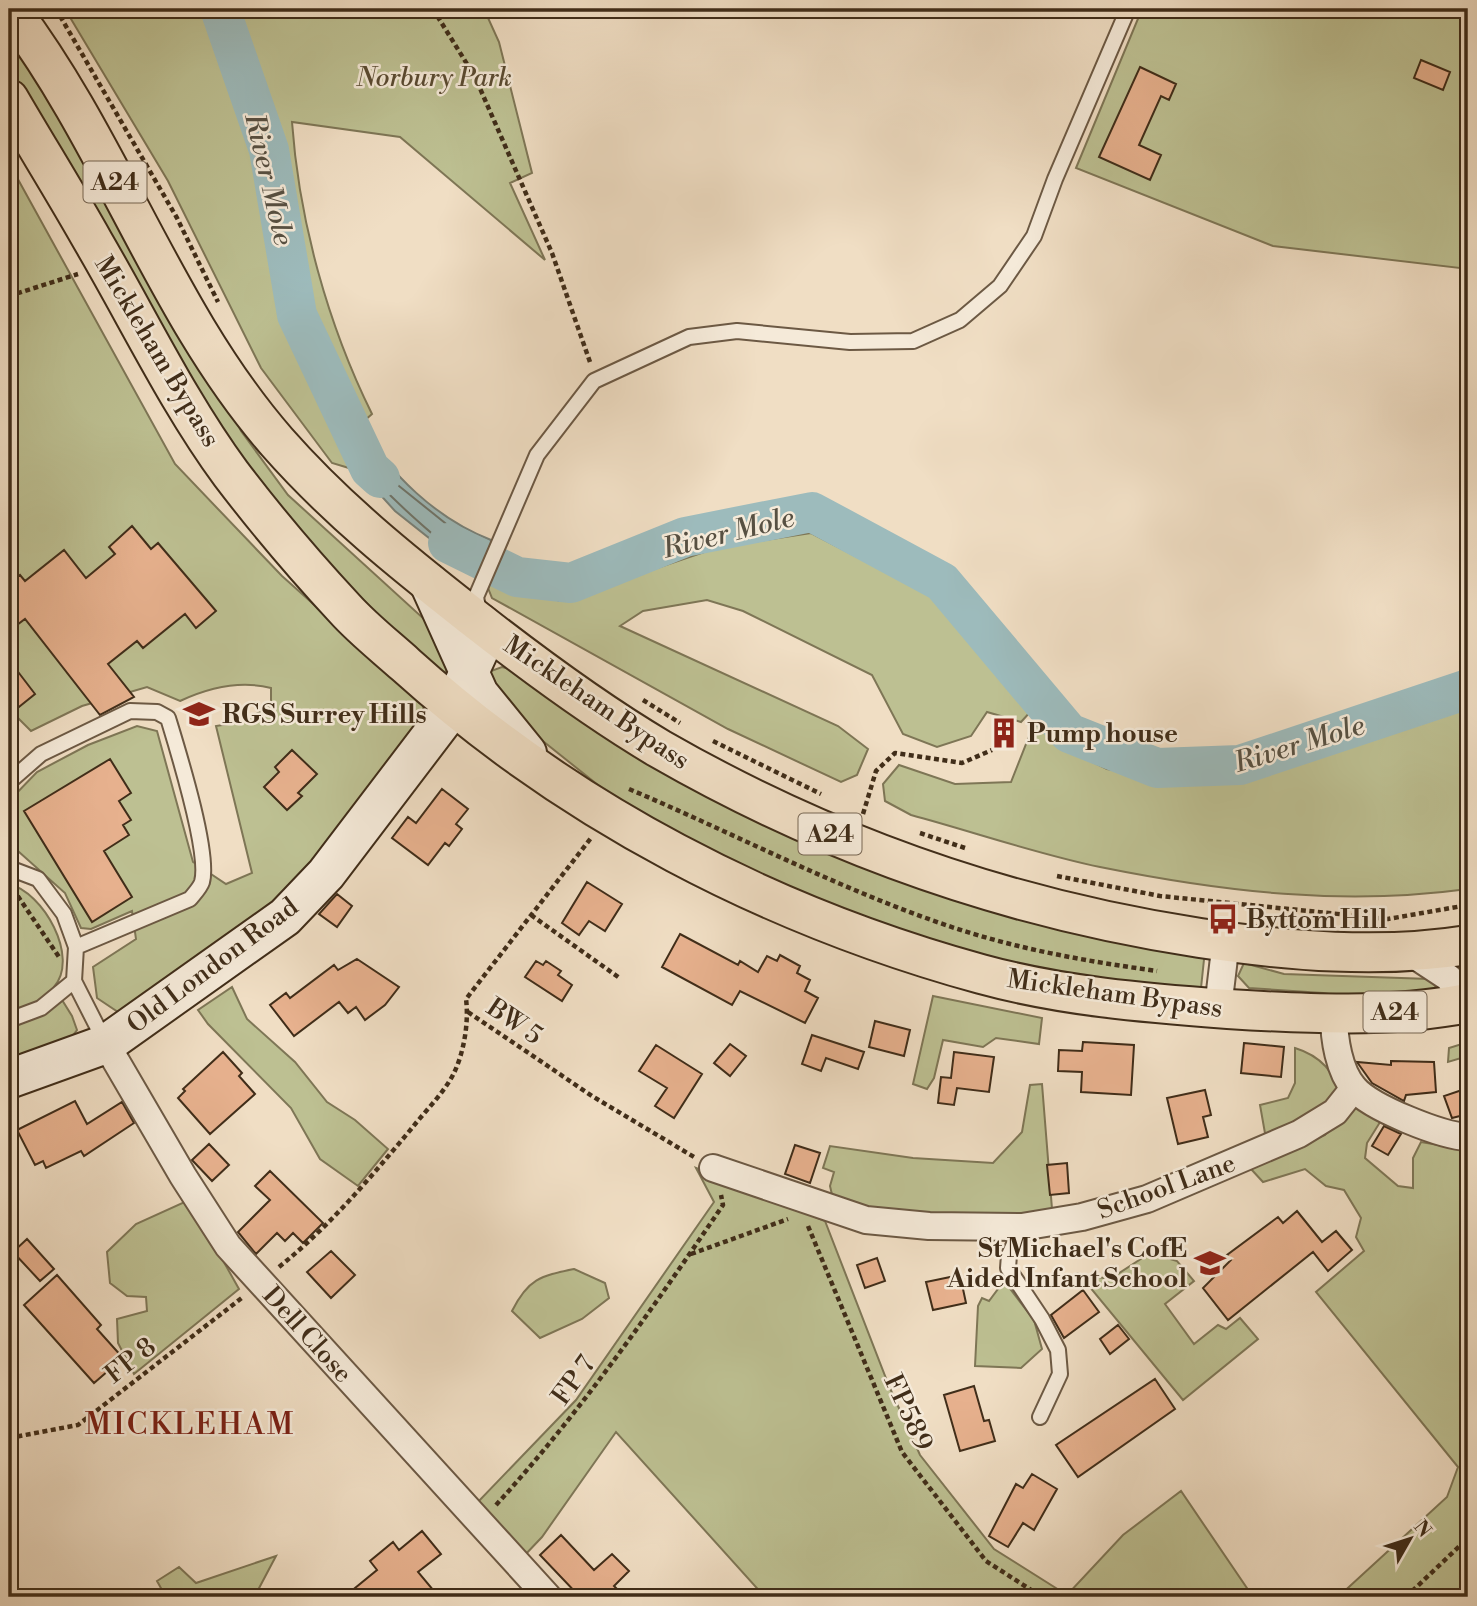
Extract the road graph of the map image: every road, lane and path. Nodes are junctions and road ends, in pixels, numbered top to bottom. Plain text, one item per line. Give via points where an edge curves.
1 (10, 9) edge
2 (56, 9) edge
3 (422, 9) edge
4 (1128, 9) edge
5 (433, 11) edge
6 (9, 99) edge
7 (80, 273) dead end
8 (9, 296) edge
9 (219, 305) dead end
10 (594, 381) junction
11 (429, 583) junction
12 (479, 610) junction
13 (461, 691) junction
14 (636, 696) dead end
15 (681, 724) dead end
16 (705, 737) dead end
17 (992, 750) dead end
18 (9, 782) edge
19 (826, 796) dead end
20 (615, 801) junction
21 (850, 808) dead end
22 (863, 814) junction
23 (876, 819) dead end
24 (915, 832) dead end
25 (967, 849) dead end
26 (9, 868) edge
27 (1045, 873) dead end
28 (9, 882) edge
29 (1468, 905) edge
30 (531, 915) junction
31 (1226, 941) junction
32 (1468, 945) edge
33 (76, 947) junction
34 (1406, 950) junction
35 (1089, 962) dead end
36 (621, 979) dead end
37 (75, 981) junction
38 (1462, 1004) edge
39 (1218, 1008) junction
40 (468, 1012) junction
41 (1334, 1016) junction
42 (9, 1020) edge
43 (106, 1044) junction
44 (9, 1079) edge
45 (1354, 1088) junction
46 (1468, 1137) edge
47 (713, 1168) junction
48 (810, 1211) junction
49 (1022, 1227) junction
50 (690, 1254) junction
51 (261, 1282) junction
52 (1040, 1417) dead end
53 (9, 1438) edge
54 (479, 1523) junction
55 (1468, 1538) edge
56 (548, 1597) edge
57 (1042, 1597) edge
58 (1406, 1597) edge

1 - 11 highway, Mickleham Bypass / A24 via 68,93 216,359 276,441 358,526
2 - 9 path via 177,218
3 - 5 path
4 - 10 lane via 1034,236 1000,286 960,320 913,341 850,342 737,331 689,337
5 - 10 path via 475,77 552,253
6 - 13 highway, Mickleham Bypass / A24 via 153,351 230,472 346,611
7 - 8 path
10 - 12 lane via 537,455 512,509
11 - 12 highway, Mickleham Bypass / A24
11 - 13 main road
12 - 13 main road, Old London Road via 482,644
12 - 31 highway, Mickleham Bypass / A24 via 579,697 657,747 856,846 1019,900 1103,921
13 - 20 highway, Mickleham Bypass / A24 via 541,771
13 - 43 main road, Old London Road via 326,874 285,916
14 - 15 path
16 - 19 path
17 - 22 path via 962,763 895,753 876,771
18 - 33 lane via 41,754 130,711 157,712 168,718 202,855 202,884 190,899
20 - 30 path, BW 5
20 - 35 path via 911,913
20 - 39 highway, Mickleham Bypass / A24 via 763,896 835,927 983,975 1068,993
21 - 22 path
22 - 23 path
24 - 25 path
26 - 33 lane via 38,879 64,914
27 - 29 path via 1160,896 1388,919
28 - 37 path
30 - 36 path
30 - 40 path, BW 5 via 466,999
31 - 34 highway, Mickleham Bypass / A24 via 1352,952
31 - 39 street
32 - 34 highway, Mickleham Bypass / A24
33 - 37 lane
34 - 38 street via 1449,978
37 - 42 lane via 41,1008
37 - 43 lane
38 - 41 highway, Mickleham Bypass / A24
39 - 41 highway, Mickleham Bypass / A24
40 - 47 path, BW 5 via 592,1096
40 - 51 path, FP 8 via 462,1050 442,1091 328,1224
41 - 45 street via 1341,1060
43 - 44 main road, Old London Road
43 - 51 street, Dell Close via 213,1223
45 - 46 street via 1429,1129
45 - 49 street, School Lane via 1335,1112 1299,1135 1147,1199
47 - 48 street, School Lane
47 - 50 path, FP 7 via 723,1205
48 - 49 street, School Lane via 929,1226
48 - 50 path
48 - 57 path, FP589 via 902,1452 986,1560
49 - 52 lane via 1008,1268 1058,1350 1060,1374
50 - 54 path, FP 7 via 544,1452
51 - 53 path, FP 8 via 78,1425
51 - 54 street, Dell Close
54 - 56 street, Dell Close
55 - 58 path

